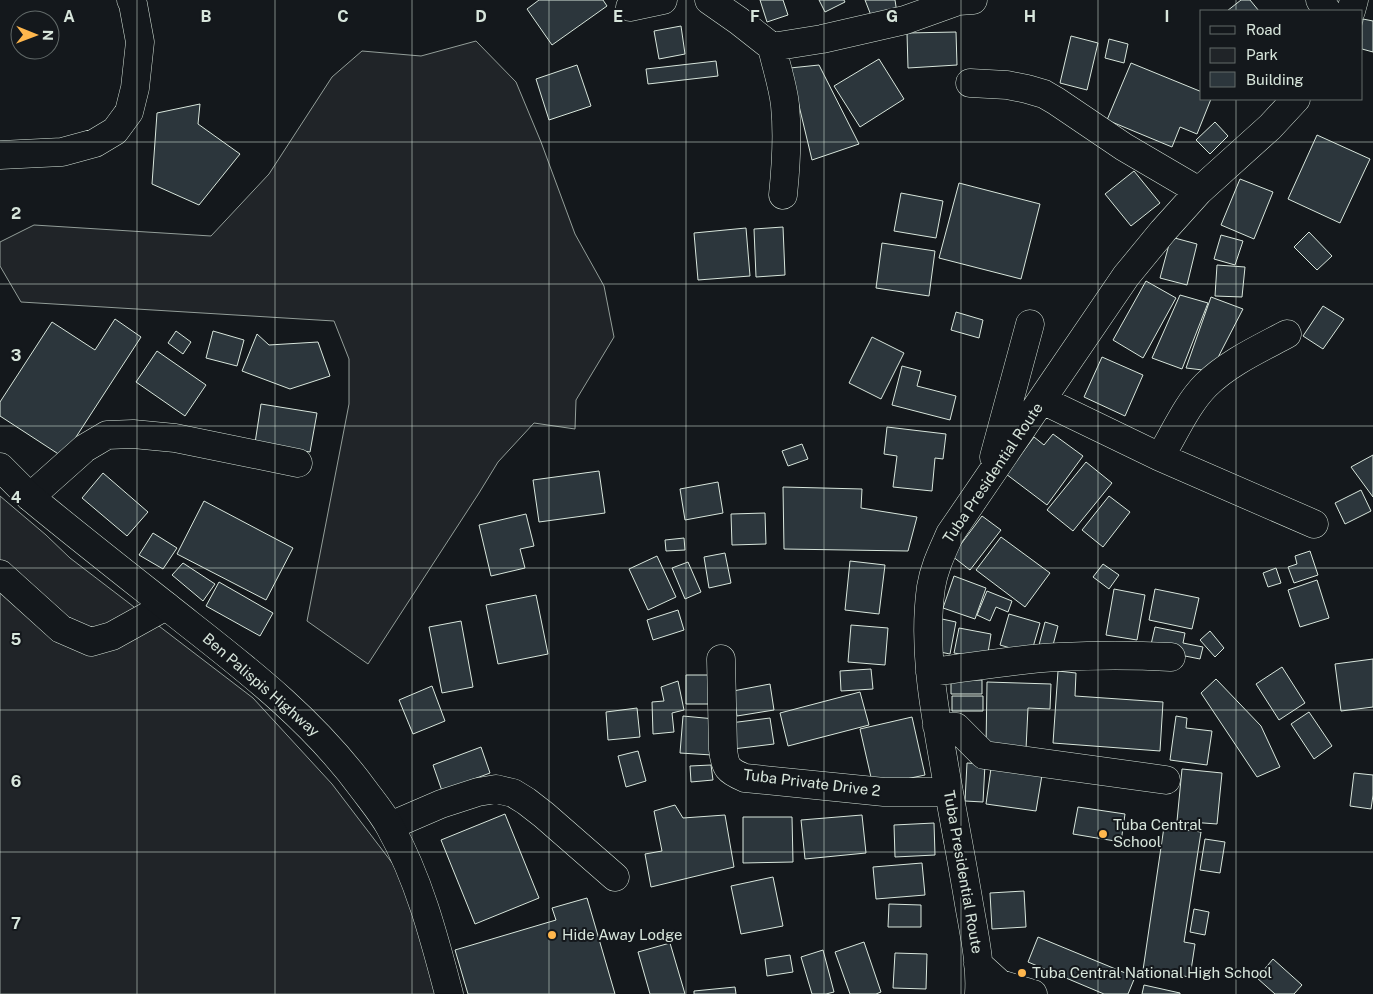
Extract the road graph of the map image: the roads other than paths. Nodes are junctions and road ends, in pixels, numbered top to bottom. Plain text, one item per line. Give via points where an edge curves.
1 (131, 0) edge
2 (663, 0) edge
3 (709, 0) edge
4 (962, 0) edge
5 (630, 7) dead end
6 (772, 47) junction
7 (970, 82) dead end
8 (1295, 100) edge
9 (0, 155) edge
10 (1199, 191) junction
11 (783, 195) dead end
12 (1030, 324) dead end
13 (1287, 334) dead end
14 (1042, 400) junction
15 (1160, 457) junction
16 (298, 463) dead end
17 (0, 467) edge
18 (988, 480) junction
19 (30, 497) junction
20 (1314, 524) dead end
21 (0, 574) edge
22 (166, 606) junction
23 (1171, 657) dead end
24 (721, 658) dead end
25 (930, 672) junction
26 (937, 726) junction
27 (1166, 780) dead end
28 (949, 792) junction
29 (390, 826) junction
30 (615, 877) dead end
31 (978, 964) junction
32 (449, 994) edge
33 (980, 994) edge
34 (1033, 994) edge

1 - 9 street via 140,42 135,88 129,112 115,131 95,143 62,152
2 - 5 street
3 - 6 street
4 - 6 street via 905,20
6 - 11 street via 785,103
7 - 10 street via 1007,85 1044,94
8 - 10 street, Tuba Presidential Route
10 - 14 street, Tuba Presidential Route via 1126,276
12 - 18 street
13 - 15 street via 1218,374 1194,400
14 - 15 street
14 - 18 street, Tuba Presidential Route
15 - 20 street
16 - 19 street via 174,438 133,434 107,436 85,448
17 - 19 street, Ben Palispis Highway
18 - 25 street, Tuba Presidential Route via 950,534 937,562 928,626
19 - 22 street, Ben Palispis Highway
21 - 22 street via 61,629 91,642 112,636
22 - 29 street, Ben Palispis Highway via 286,703 346,764
23 - 25 street via 1058,657
24 - 28 street, Tuba Private Drive 2 via 724,760 733,774 745,778 875,791
25 - 26 street, Tuba Presidential Route
26 - 27 street via 956,728 984,755
26 - 28 street, Tuba Presidential Route
28 - 31 street, Tuba Presidential Route
29 - 30 street via 478,792 496,790 513,793 544,815
29 - 32 street, Ben Palispis Highway via 429,919
31 - 33 street, Tuba Presidential Route
31 - 34 street via 1000,984

